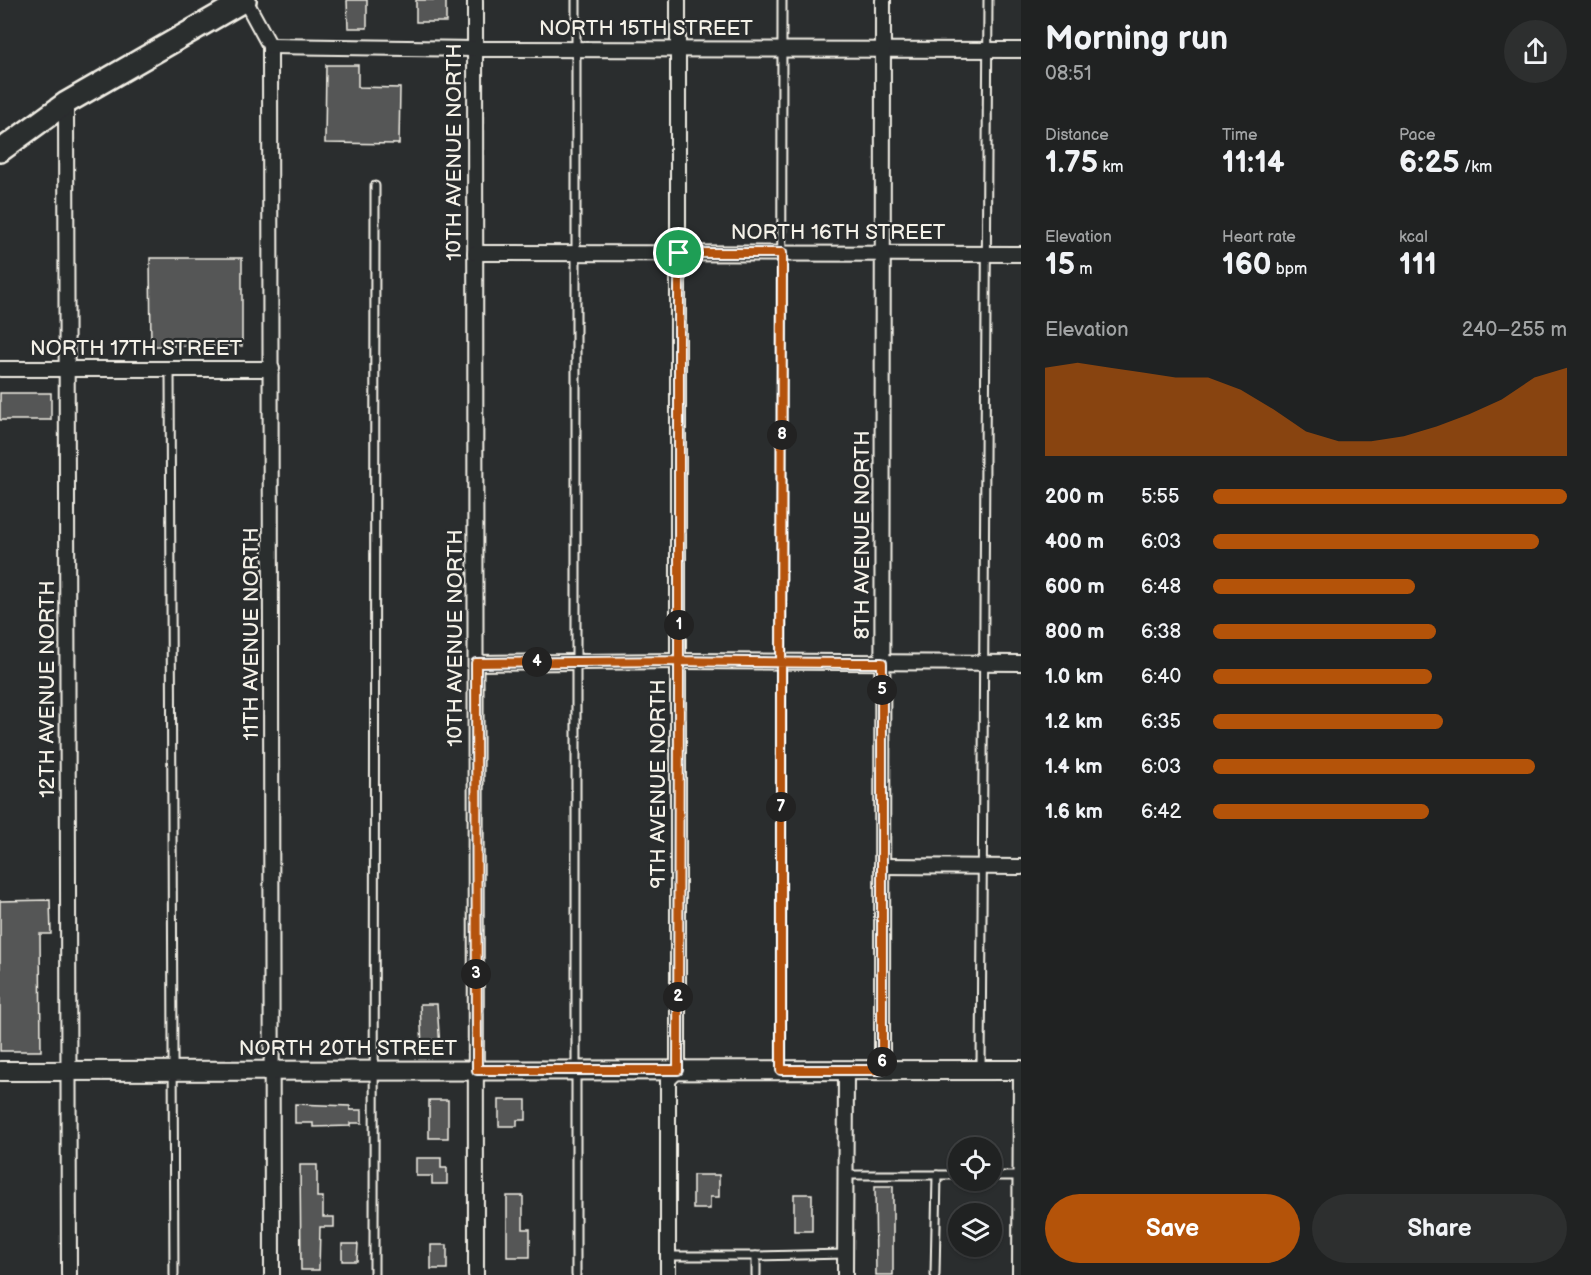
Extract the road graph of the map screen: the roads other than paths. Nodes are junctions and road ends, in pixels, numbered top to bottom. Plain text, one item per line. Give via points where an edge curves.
1 (245, 0) edge
2 (475, 0) edge
3 (576, 0) edge
4 (678, 0) edge
5 (782, 0) edge
6 (883, 0) edge
7 (988, 0) edge
8 (270, 46) junction
9 (475, 49) junction
10 (576, 49) junction
11 (678, 49) junction
12 (782, 50) junction
13 (883, 50) junction
14 (987, 50) junction
15 (1021, 50) edge
16 (66, 103) junction
17 (0, 151) edge
18 (375, 186) dead end
19 (475, 253) junction
20 (576, 253) junction
21 (679, 253) junction
22 (782, 253) junction
23 (884, 254) junction
24 (986, 254) junction
25 (1021, 254) edge
26 (0, 369) edge
27 (67, 369) junction
28 (170, 369) junction
29 (272, 369) junction
30 (679, 661) junction
31 (576, 662) junction
32 (781, 662) junction
33 (476, 663) junction
34 (882, 663) junction
35 (984, 663) junction
36 (1021, 663) edge
37 (882, 866) junction
38 (983, 867) junction
39 (1021, 867) edge
40 (69, 1070) junction
41 (477, 1070) junction
42 (678, 1070) junction
43 (781, 1070) junction
44 (846, 1070) junction
45 (882, 1070) junction
46 (981, 1070) junction
47 (1021, 1070) edge
48 (0, 1071) edge
49 (174, 1071) junction
50 (273, 1071) junction
51 (374, 1071) junction
52 (576, 1071) junction
53 (845, 1175) junction
54 (937, 1175) junction
55 (948, 1175) edge
56 (1002, 1176) edge
57 (1021, 1176) edge
58 (845, 1254) junction
59 (668, 1256) junction
60 (756, 1256) junction
61 (69, 1275) edge
62 (174, 1275) edge
63 (272, 1275) edge
64 (374, 1275) edge
65 (476, 1275) edge
66 (576, 1275) edge
67 (668, 1275) edge
68 (756, 1275) edge
69 (845, 1275) edge
70 (935, 1275) edge
71 (1020, 1275) edge

1 - 8 street, 11TH AVENUE NORTH
1 - 16 main road
2 - 9 street, 10TH AVENUE NORTH
3 - 10 lane
4 - 11 street, 9TH AVENUE NORTH
5 - 12 lane
6 - 13 street, 8TH AVENUE NORTH
7 - 14 lane
8 - 9 street, NORTH 15TH STREET
8 - 29 street, 11TH AVENUE NORTH
9 - 10 street, NORTH 15TH STREET
9 - 19 street, 10TH AVENUE NORTH
10 - 11 street, NORTH 15TH STREET
10 - 20 lane
11 - 12 street, NORTH 15TH STREET
11 - 21 street, 9TH AVENUE NORTH
12 - 13 street, NORTH 15TH STREET
12 - 22 lane
13 - 14 street, NORTH 15TH STREET
13 - 23 street, 8TH AVENUE NORTH
14 - 15 street, NORTH 15TH STREET
14 - 24 lane
16 - 17 main road
16 - 27 street, 12TH AVENUE NORTH
18 - 51 lane
19 - 20 street, NORTH 16TH STREET
19 - 33 street, 10TH AVENUE NORTH
20 - 21 street, NORTH 16TH STREET
20 - 31 lane
21 - 22 street, NORTH 16TH STREET
21 - 30 street, 9TH AVENUE NORTH
22 - 23 street, NORTH 16TH STREET
22 - 32 lane
23 - 24 street, NORTH 16TH STREET
23 - 34 street, 8TH AVENUE NORTH
24 - 25 street, NORTH 16TH STREET
24 - 35 lane
26 - 27 street, NORTH 17TH STREET
27 - 28 street, NORTH 17TH STREET
27 - 40 street, 12TH AVENUE NORTH
28 - 29 street, NORTH 17TH STREET
28 - 49 lane
29 - 50 street, 11TH AVENUE NORTH
30 - 31 street
30 - 32 street
30 - 42 street, 9TH AVENUE NORTH
31 - 33 street
31 - 52 lane
32 - 34 street
32 - 43 lane
33 - 41 street, 10TH AVENUE NORTH
34 - 35 street
34 - 37 street, 8TH AVENUE NORTH
35 - 36 street
35 - 38 lane
37 - 38 street
37 - 45 street, 8TH AVENUE NORTH
38 - 39 street
38 - 46 lane
40 - 48 street, NORTH 20TH STREET
40 - 49 street, NORTH 20TH STREET
40 - 61 street, 12TH AVENUE NORTH
41 - 51 street, NORTH 20TH STREET
41 - 52 street, NORTH 20TH STREET
41 - 65 street, 10TH AVENUE NORTH
42 - 43 street, NORTH 20TH STREET
42 - 52 street, NORTH 20TH STREET
42 - 59 street, 9TH AVENUE NORTH via 668,1080
43 - 44 street, NORTH 20TH STREET
44 - 45 street, NORTH 20TH STREET
44 - 53 street
45 - 46 street, NORTH 20TH STREET
46 - 47 street, NORTH 20TH STREET
47 - 57 street
49 - 50 street, NORTH 20TH STREET
49 - 62 lane
50 - 51 street, NORTH 20TH STREET
50 - 63 street, 11TH AVENUE NORTH
51 - 64 lane
52 - 66 lane
53 - 54 lane
53 - 58 street
54 - 55 lane
54 - 70 lane
56 - 57 lane
57 - 71 street
58 - 60 lane
58 - 69 street
59 - 60 lane
59 - 67 street, 9TH AVENUE NORTH
60 - 68 lane

